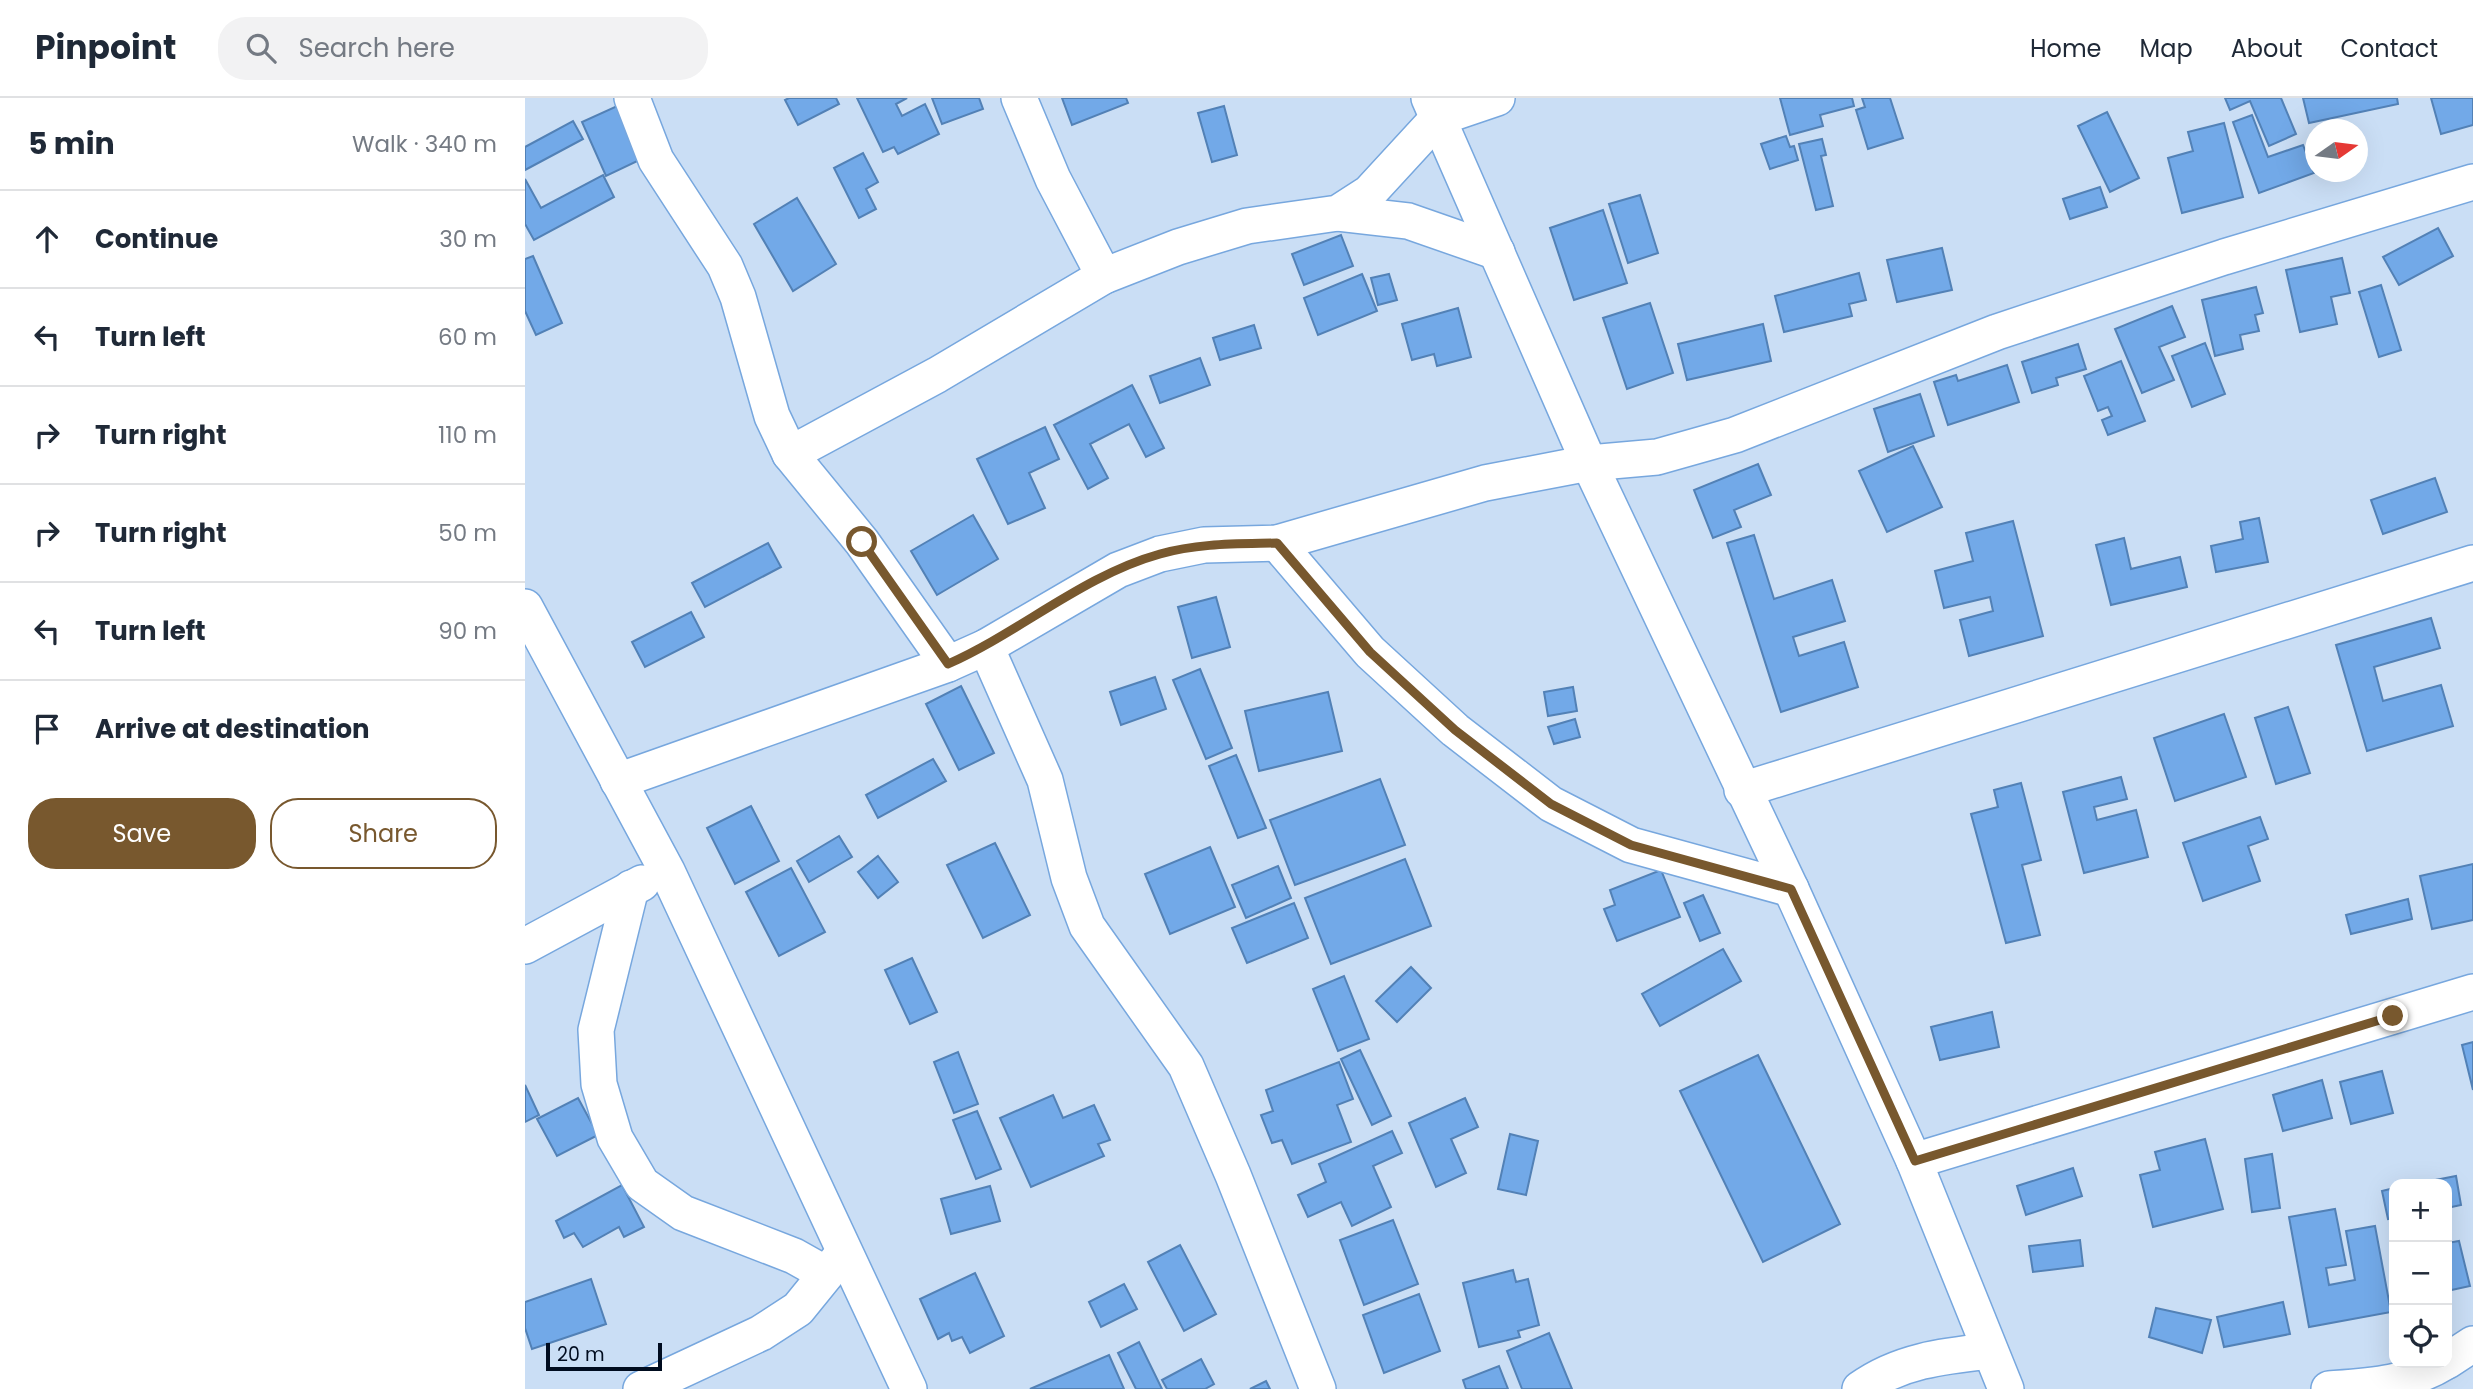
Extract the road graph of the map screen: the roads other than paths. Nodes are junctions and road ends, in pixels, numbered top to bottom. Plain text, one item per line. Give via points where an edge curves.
1 (632, 98) edge
2 (1019, 98) edge
3 (1497, 98) edge
4 (1434, 108) edge
5 (2473, 182) edge
6 (1338, 213) junction
7 (1497, 252) junction
8 (1104, 276) junction
9 (790, 454) junction
10 (1589, 463) junction
11 (1277, 543) junction
12 (2473, 563) edge
13 (525, 607) edge
14 (986, 648) junction
15 (948, 664) junction
16 (618, 781) junction
17 (1742, 790) junction
18 (667, 871) junction
19 (631, 888) junction
20 (1791, 889) junction
21 (525, 946) edge
22 (2473, 992) edge
23 (1915, 1161) junction
24 (835, 1263) junction
25 (2473, 1344) edge
26 (1989, 1351) junction
27 (2452, 1358) edge
28 (2435, 1368) edge
29 (641, 1389) edge
30 (909, 1389) edge
31 (1318, 1389) edge
32 (1860, 1389) edge
33 (2006, 1389) edge
34 (2329, 1389) edge

1 - 9 street via 656,160 729,276 772,416
2 - 8 street via 1053,179
3 - 4 street
4 - 6 street via 1369,193
4 - 7 street
5 - 10 street via 1997,332 1735,435 1657,457
6 - 7 street via 1408,221
6 - 8 street via 1247,226
7 - 10 street
8 - 9 street via 937,375
9 - 15 street via 862,542
10 - 11 street via 1485,482
10 - 17 street
11 - 14 street via 1204,545 1160,554 1118,570
11 - 20 street via 1370,652 1455,730 1551,804 1631,845
12 - 17 street
13 - 16 street
14 - 15 street
14 - 31 street via 1045,780 1069,878 1087,926 1186,1066
15 - 16 street
16 - 18 street
17 - 20 street
18 - 19 street
18 - 24 street
19 - 21 street
19 - 24 street via 596,1030 599,1084 615,1138 642,1184 683,1213 794,1256
20 - 23 street
22 - 23 street
23 - 26 street
24 - 29 street via 798,1309 761,1333
24 - 30 street
25 - 27 street
26 - 32 street via 1933,1357
26 - 33 street
28 - 34 street via 2381,1385

